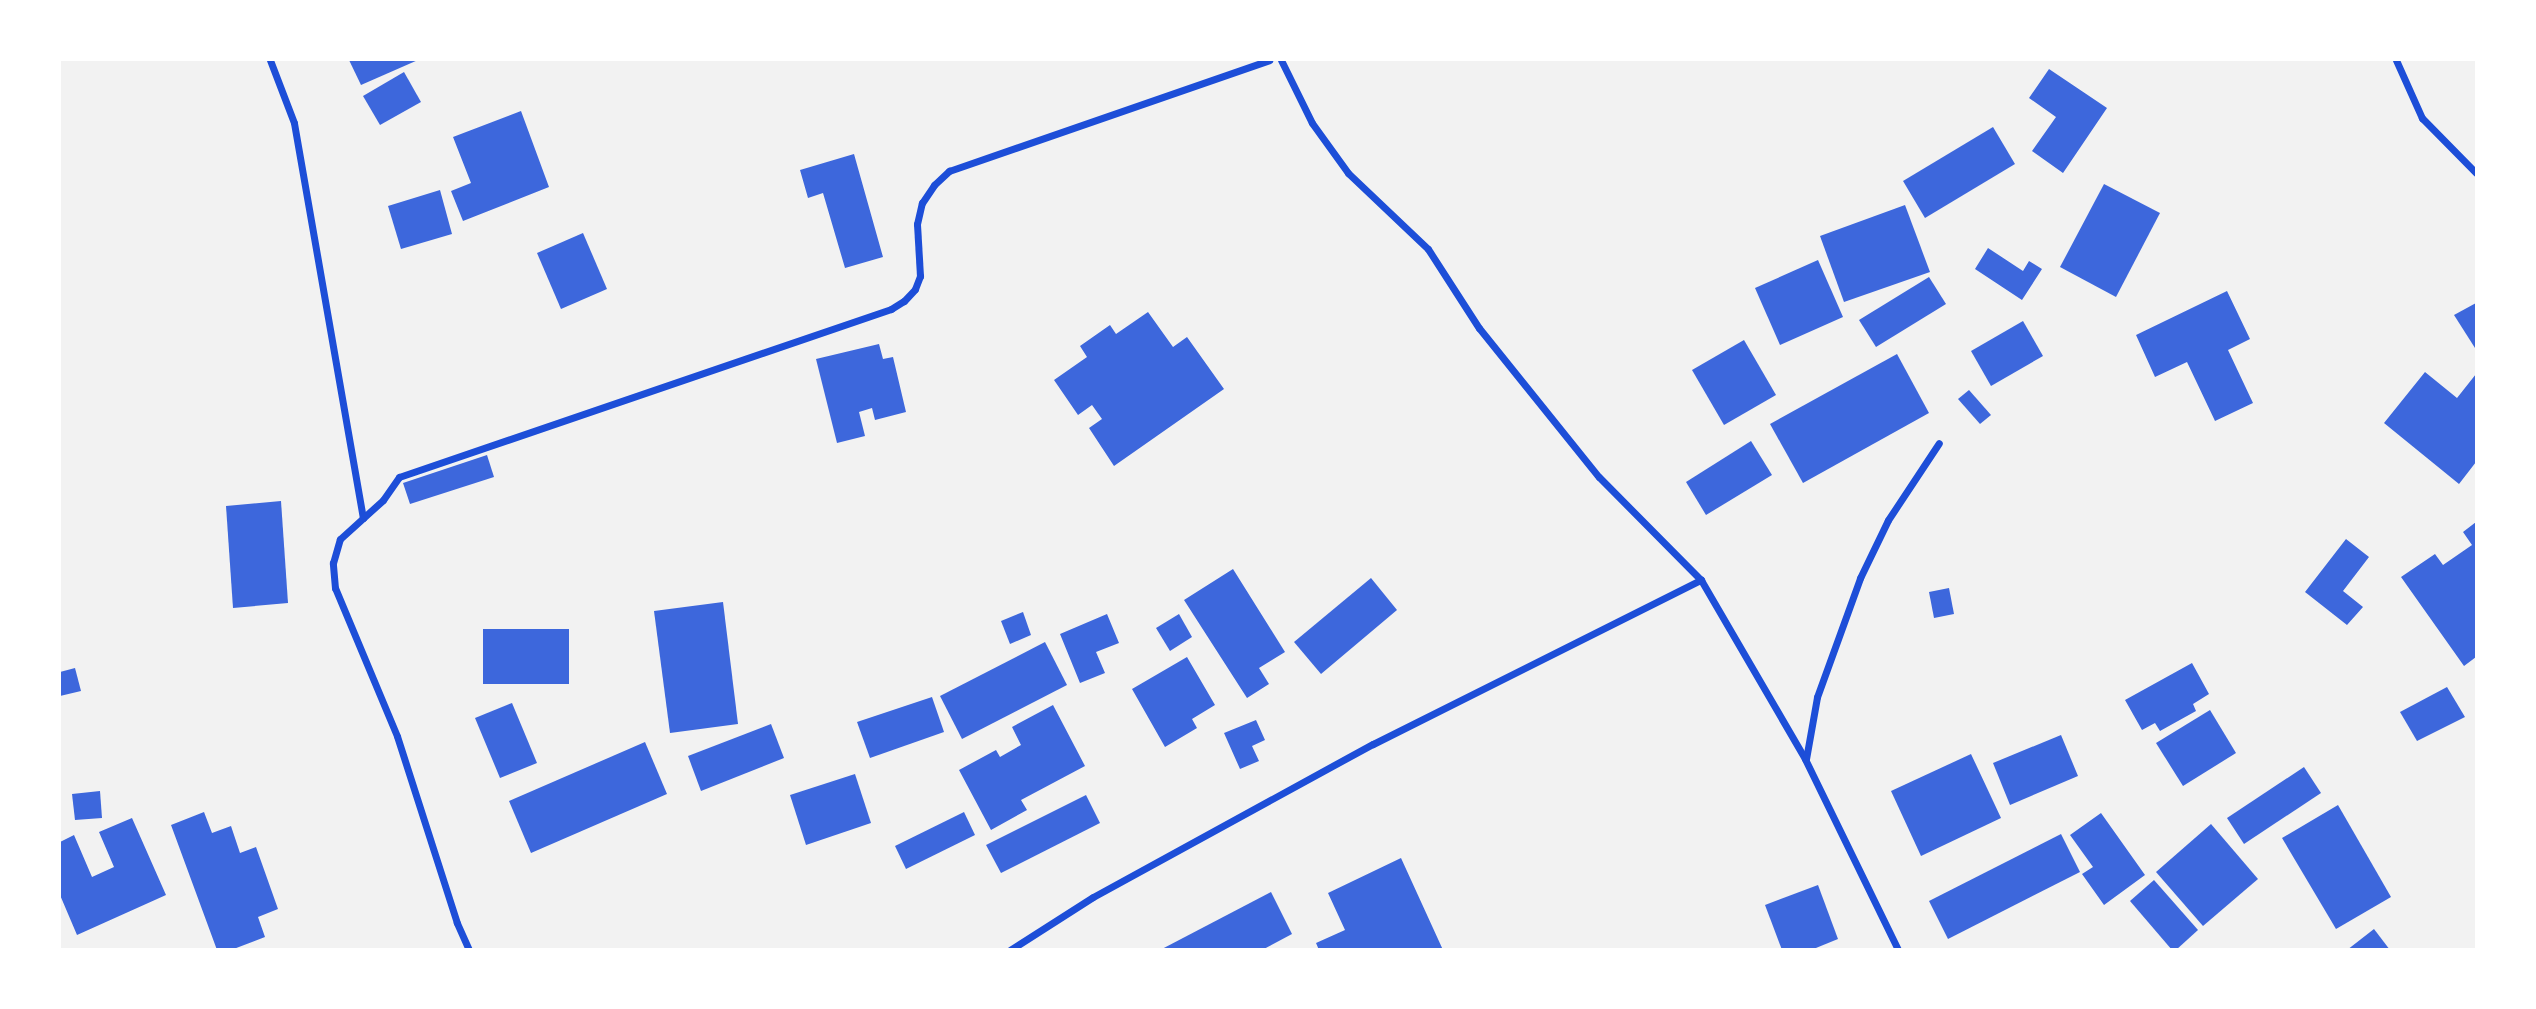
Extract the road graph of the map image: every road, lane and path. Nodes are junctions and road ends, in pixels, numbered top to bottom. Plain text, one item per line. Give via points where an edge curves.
1 (270, 60) edge
2 (1269, 60) edge
3 (1281, 60) edge
4 (2396, 60) edge
5 (2476, 173) edge
6 (1938, 443) dead end
7 (363, 518) junction
8 (1701, 580) junction
9 (1805, 759) junction
10 (470, 950) edge
11 (1010, 950) edge
12 (1898, 950) edge

1 - 7 street via 294,123
2 - 7 street via 949,171 922,203 916,224 920,275 915,289 891,309 399,477
3 - 8 street via 1312,123 1348,173 1428,248 1479,328 1599,477
4 - 5 street via 2422,118
6 - 9 street via 1888,520 1860,578 1817,697
7 - 10 street via 340,539 333,563 335,588 397,736 457,923
8 - 9 street
8 - 11 street via 1373,744 1093,897
9 - 12 street

